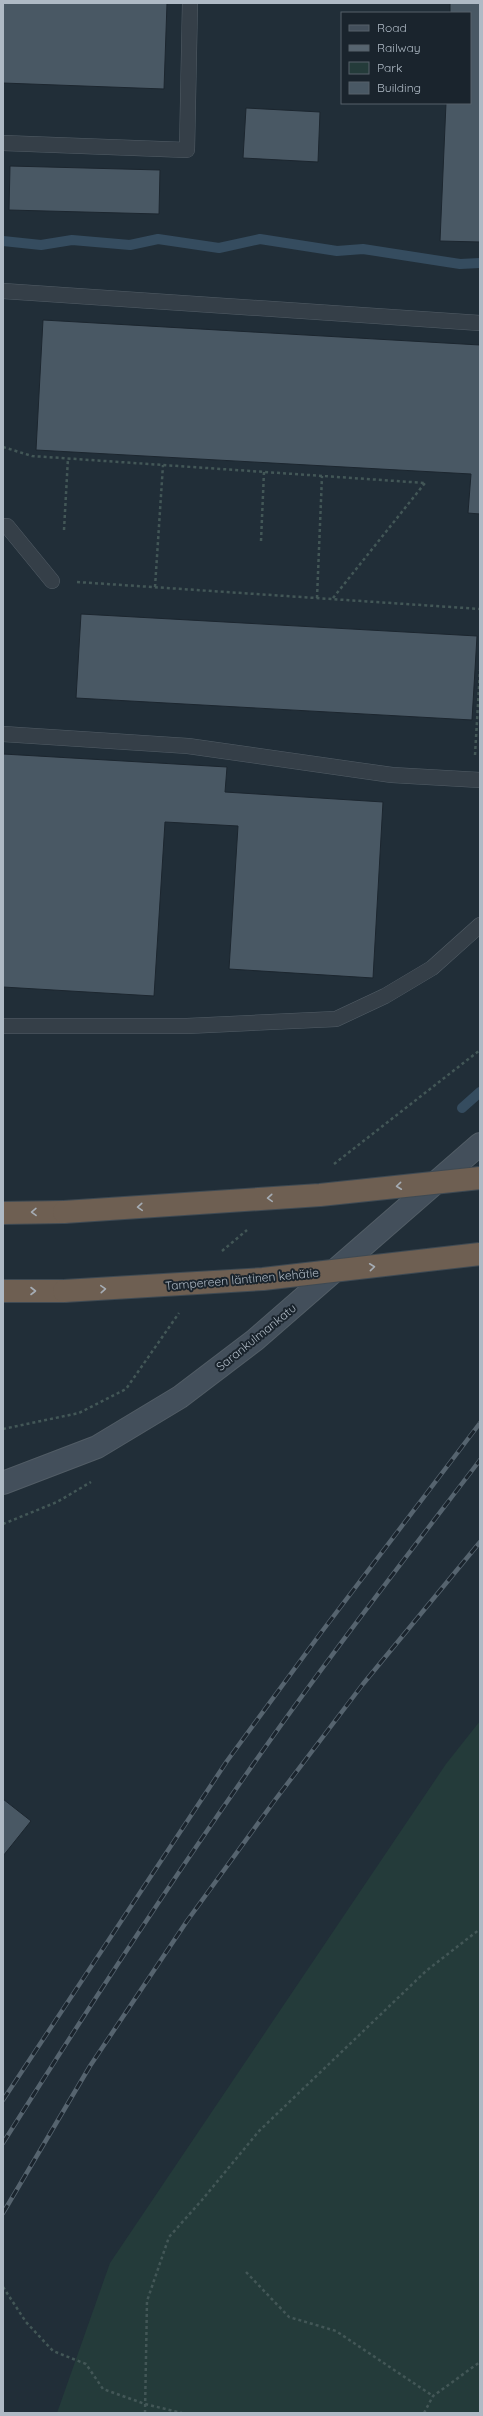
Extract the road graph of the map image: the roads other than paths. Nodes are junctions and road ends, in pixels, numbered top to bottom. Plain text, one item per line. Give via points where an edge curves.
1 (190, 3) edge
2 (3, 143) edge
3 (3, 291) edge
4 (480, 323) edge
5 (3, 526) edge
6 (52, 581) road end
7 (3, 734) edge
8 (477, 780) edge
9 (480, 925) edge
10 (3, 1026) edge
11 (480, 1144) edge
12 (480, 1178) edge
13 (3, 1213) edge
14 (480, 1254) edge
15 (3, 1291) edge
16 (3, 1483) edge

1 - 2 lane via 187,150
3 - 4 lane
5 - 6 lane via 7,526
7 - 8 lane via 188,746 392,775
9 - 10 lane via 432,968 386,996 336,1019 187,1026
11 - 16 main road, Sarankulmankatu via 255,1340 180,1397 97,1447
12 -> 13 highway, bridge via 320,1195 64,1212
15 -> 14 highway, Tampereen läntinen kehätie, bridge via 64,1291 263,1279

